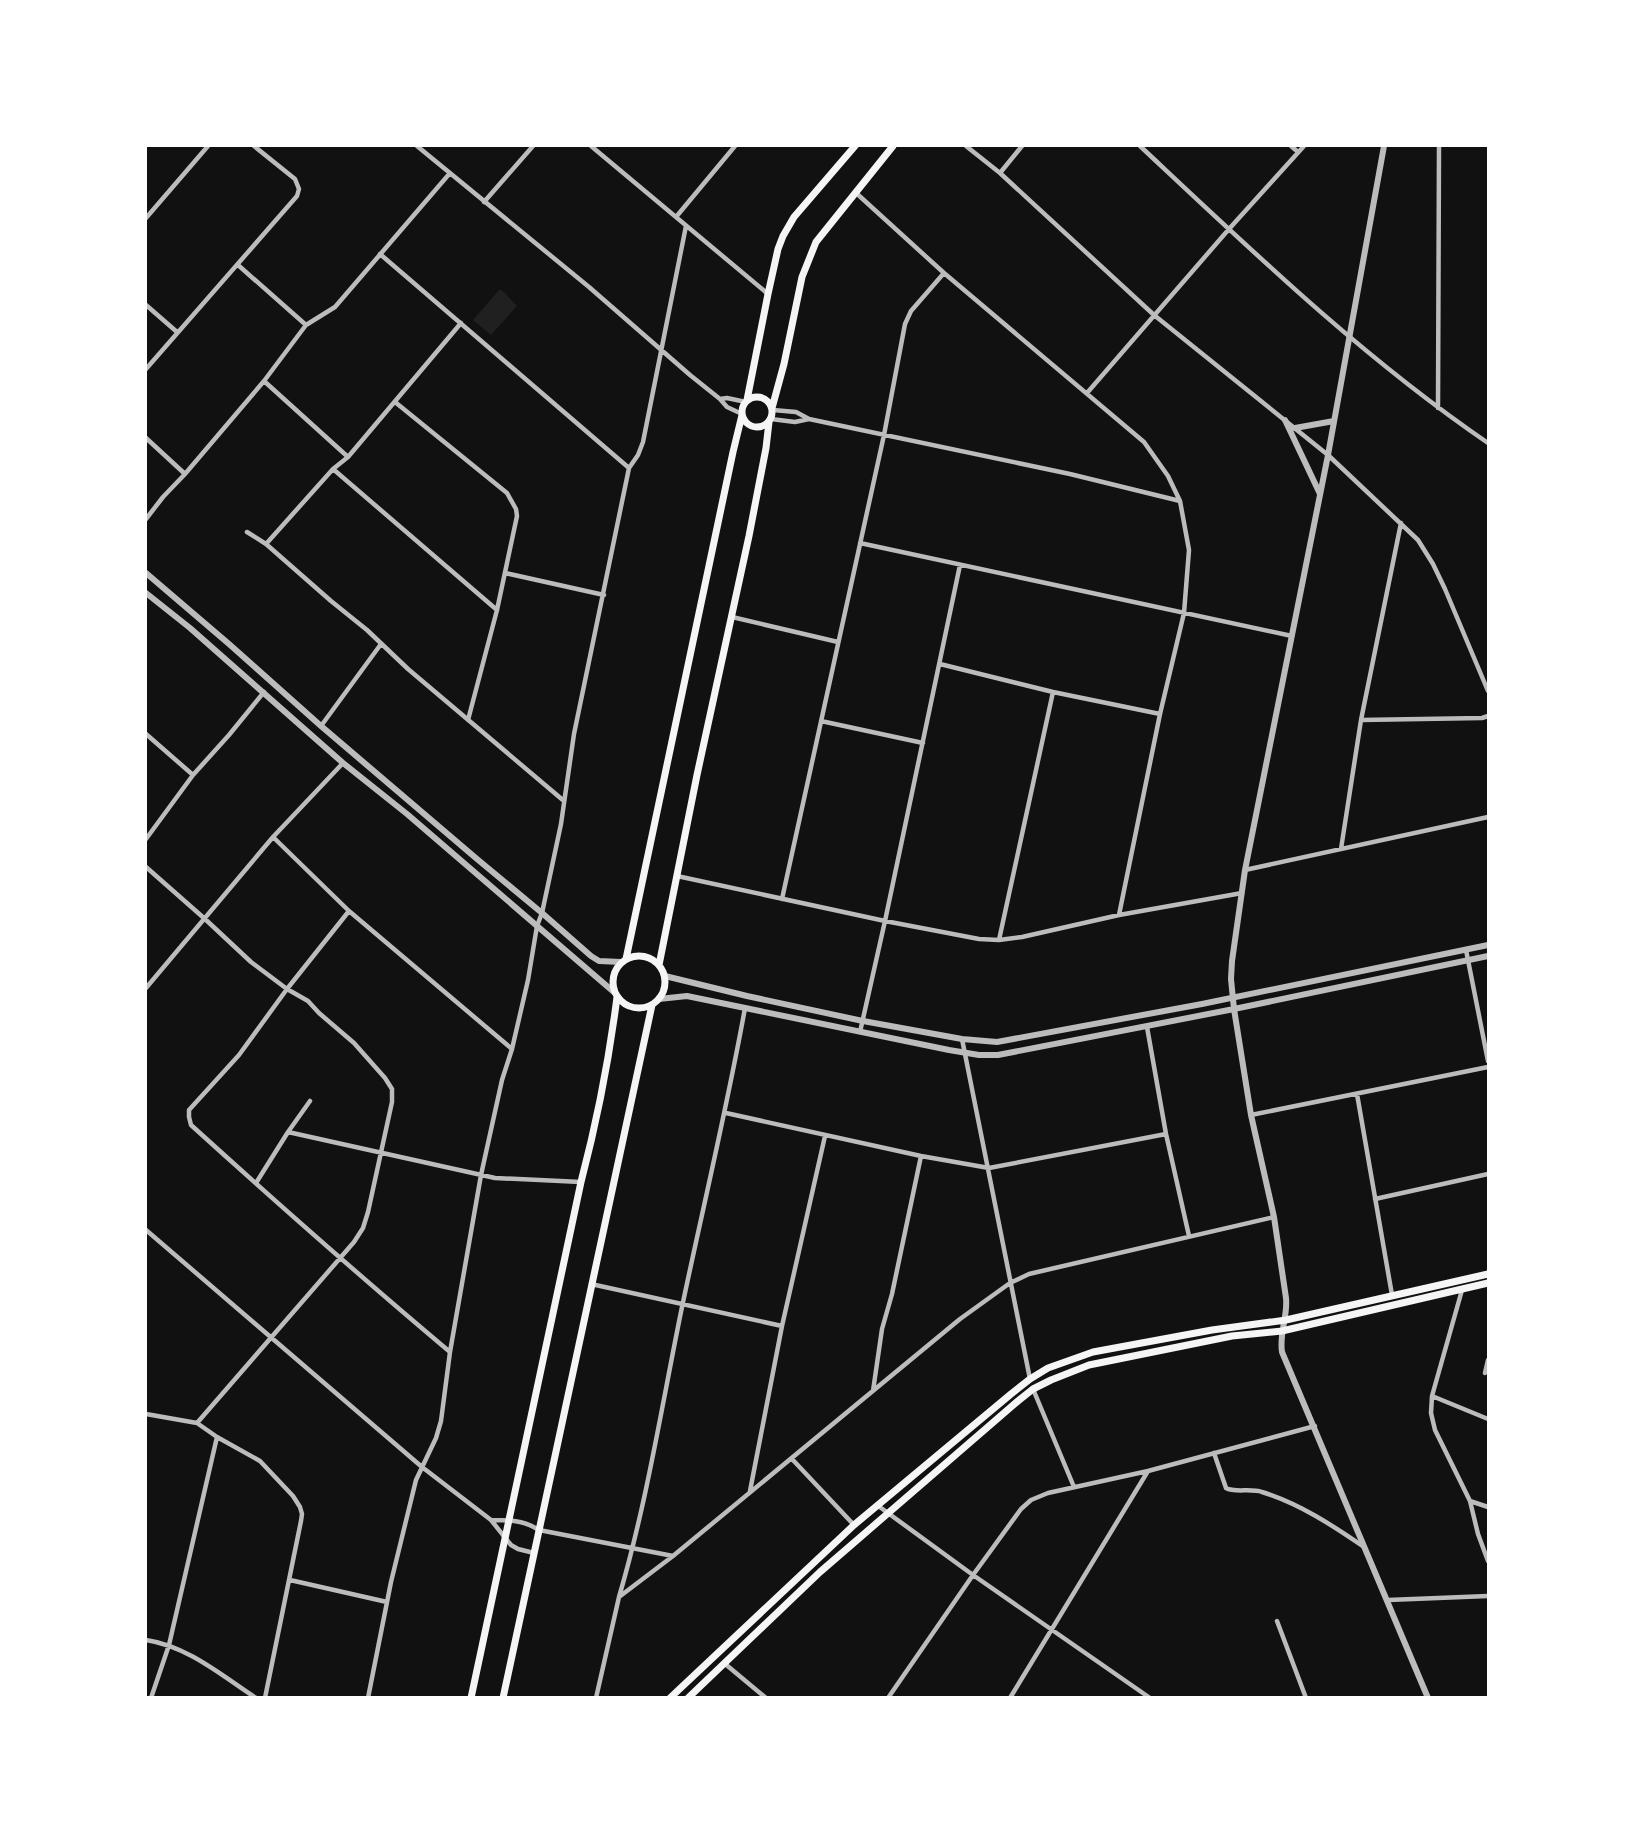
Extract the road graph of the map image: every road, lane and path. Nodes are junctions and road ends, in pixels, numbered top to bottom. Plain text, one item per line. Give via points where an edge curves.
1 (208, 146) edge
2 (254, 146) edge
3 (417, 146) edge
4 (533, 146) edge
5 (591, 146) edge
6 (735, 146) edge
7 (855, 146) edge
8 (893, 146) edge
9 (966, 146) edge
10 (1022, 146) edge
11 (1140, 146) edge
12 (1292, 146) edge
13 (1304, 146) edge
14 (1384, 146) edge
15 (1439, 146) edge
16 (597, 148) edge
17 (1298, 152) junction
18 (450, 173) junction
19 (1000, 173) junction
20 (855, 192) junction
21 (484, 202) junction
22 (676, 217) junction
23 (146, 218) edge
24 (686, 226) junction
25 (1229, 229) junction
26 (380, 254) junction
27 (237, 265) junction
28 (944, 273) junction
29 (768, 294) junction
30 (146, 305) edge
31 (1154, 315) junction
32 (461, 323) junction
33 (306, 326) junction
34 (177, 332) junction
35 (1350, 337) junction
36 (661, 348) junction
37 (146, 369) edge
38 (264, 381) junction
39 (1087, 393) junction
40 (720, 399) junction
41 (746, 401) junction
42 (395, 402) junction
43 (1437, 408) junction
44 (773, 409) junction
45 (742, 414) junction
46 (809, 419) junction
47 (1285, 420) junction
48 (770, 421) junction
49 (1334, 421) junction
50 (1295, 428) junction
51 (884, 435) junction
52 (146, 438) edge
53 (1488, 443) edge
54 (1328, 454) junction
55 (348, 457) junction
56 (629, 468) junction
57 (333, 469) junction
58 (185, 474) junction
59 (1320, 494) junction
60 (1180, 501) junction
61 (146, 519) edge
62 (1401, 523) junction
63 (247, 532) dead end
64 (860, 543) junction
65 (266, 544) junction
66 (960, 565) junction
67 (146, 573) edge
68 (505, 573) junction
69 (146, 593) edge
70 (604, 595) junction
71 (497, 610) junction
72 (1184, 613) junction
73 (732, 617) junction
74 (1292, 636) junction
75 (838, 642) junction
76 (381, 644) junction
77 (940, 664) junction
78 (1488, 691) edge
79 (264, 692) junction
80 (1053, 692) junction
81 (1160, 714) junction
82 (1488, 716) edge
83 (468, 720) junction
84 (1361, 720) junction
85 (822, 721) junction
86 (321, 726) junction
87 (146, 734) edge
88 (923, 743) junction
89 (343, 763) junction
90 (193, 775) junction
91 (564, 801) junction
92 (1488, 817) edge
93 (273, 837) junction
94 (146, 839) edge
95 (1341, 849) junction
96 (146, 867) edge
97 (1245, 870) junction
98 (677, 876) junction
99 (1242, 893) junction
100 (782, 899) junction
101 (349, 911) junction
102 (542, 913) junction
103 (1119, 915) junction
104 (205, 918) junction
105 (885, 921) junction
106 (537, 926) junction
107 (999, 940) junction
108 (1488, 945) edge
109 (1466, 950) junction
110 (1488, 956) edge
111 (1468, 960) junction
112 (623, 961) junction
113 (659, 965) junction
114 (665, 976) junction
115 (146, 988) edge
116 (287, 989) junction
117 (616, 995) junction
118 (1232, 997) junction
119 (659, 999) junction
120 (652, 1005) junction
121 (745, 1008) junction
122 (1234, 1010) junction
123 (863, 1021) junction
124 (1147, 1027) junction
125 (860, 1032) junction
126 (962, 1039) junction
127 (512, 1049) junction
128 (965, 1053) junction
129 (1488, 1061) edge
130 (1488, 1067) edge
131 (1357, 1094) junction
132 (310, 1101) dead end
133 (726, 1113) junction
134 (1251, 1115) junction
135 (288, 1132) junction
136 (1166, 1134) junction
137 (825, 1136) junction
138 (381, 1151) junction
139 (921, 1156) junction
140 (989, 1168) junction
141 (1488, 1174) edge
142 (482, 1175) junction
143 (581, 1182) junction
144 (256, 1184) junction
145 (1375, 1199) junction
146 (1274, 1217) junction
147 (146, 1230) edge
148 (1189, 1236) junction
149 (340, 1258) junction
150 (1488, 1274) edge
151 (1010, 1283) junction
152 (1488, 1283) edge
153 (591, 1284) junction
154 (1462, 1290) junction
155 (1392, 1295) junction
156 (682, 1305) junction
157 (1286, 1320) junction
158 (782, 1326) junction
159 (1282, 1331) junction
160 (272, 1338) junction
161 (450, 1352) junction
162 (1488, 1360) edge
163 (1485, 1373) dead end
164 (1030, 1379) junction
165 (1033, 1389) junction
166 (873, 1391) junction
167 (1432, 1396) junction
168 (146, 1414) edge
169 (1488, 1419) edge
170 (196, 1423) junction
171 (1315, 1426) junction
172 (217, 1437) junction
173 (1214, 1453) junction
174 (792, 1459) junction
175 (422, 1467) junction
176 (1148, 1471) junction
177 (1074, 1487) junction
178 (750, 1492) junction
179 (1470, 1501) junction
180 (877, 1505) junction
181 (1488, 1508) edge
182 (888, 1513) junction
183 (490, 1520) junction
184 (510, 1520) junction
185 (854, 1525) junction
186 (539, 1530) junction
187 (506, 1540) junction
188 (633, 1548) junction
189 (1366, 1548) junction
190 (534, 1553) junction
191 (673, 1556) junction
192 (1488, 1562) edge
193 (973, 1575) junction
194 (290, 1580) junction
195 (1488, 1596) edge
196 (619, 1597) junction
197 (1388, 1599) junction
198 (387, 1602) junction
199 (1277, 1621) dead end
200 (1050, 1630) junction
201 (146, 1640) edge
202 (169, 1645) junction
203 (724, 1663) junction
204 (151, 1698) edge
205 (256, 1698) edge
206 (265, 1698) edge
207 (368, 1698) edge
208 (471, 1698) edge
209 (503, 1698) edge
210 (596, 1698) edge
211 (670, 1698) edge
212 (688, 1698) edge
213 (766, 1698) edge
214 (888, 1698) edge
215 (1010, 1698) edge
216 (1150, 1698) edge
217 (1306, 1698) edge
218 (1428, 1698) edge

1 - 23 street
2 - 27 street via 295,179 299,189
3 - 18 street
4 - 21 street
5 - 16 street
6 - 22 street
7 - 29 main road via 788,226 778,249
8 - 20 main road
9 - 19 street
10 - 19 street
11 - 25 street
12 - 17 street
13 - 17 street
14 - 35 street
15 - 43 street
16 - 22 street
17 - 25 street
18 - 21 street
18 - 26 street
19 - 31 street
20 - 28 street
20 - 44 main road via 810,254
21 - 36 street
22 - 24 street
24 - 29 street
24 - 36 street
25 - 31 street
25 - 35 street
26 - 32 street
26 - 33 street via 335,307
27 - 33 street
27 - 34 street
28 - 39 street
28 - 51 street via 907,317
29 - 41 main road
30 - 34 street
31 - 39 street
31 - 47 street
32 - 42 street
32 - 56 street
33 - 38 street
34 - 37 street
35 - 43 street
35 - 49 street
36 - 40 street
36 - 56 street via 644,442
38 - 55 street
38 - 58 street
39 - 60 street via 1144,442
40 - 41 street
40 - 45 street
41 - 44 main road via 762,397
41 - 45 main road
42 - 55 street
42 - 68 street via 510,497 517,516
43 - 53 street
44 - 46 street via 796,412
44 - 48 main road
45 - 48 main road via 753,426
45 - 112 main road
46 - 48 street
46 - 51 street
47 - 50 street
47 - 59 street
48 - 73 main road
49 - 50 street
49 - 54 street
50 - 54 street
51 - 60 street
51 - 64 street
52 - 58 street
54 - 59 street
54 - 62 street
55 - 57 street
56 - 70 street
57 - 65 street
57 - 71 street
58 - 61 street
59 - 74 street
60 - 72 street via 1189,550
62 - 78 street via 1433,564
62 - 84 street
63 - 65 street
64 - 66 street
64 - 75 street
65 - 76 street
66 - 72 street
66 - 77 street
67 - 86 street
68 - 70 street
68 - 71 street
69 - 79 street
70 - 91 street via 577,718
71 - 83 street
72 - 74 street
72 - 81 street
73 - 75 street
73 - 98 main road
74 - 97 street
75 - 85 street
76 - 83 street
76 - 86 street
77 - 80 street
77 - 88 street
79 - 89 street
79 - 90 street
80 - 81 street
80 - 107 street
81 - 103 street
82 - 84 street
83 - 91 street
84 - 95 street
85 - 88 street
85 - 100 street
86 - 102 street
87 - 90 street
88 - 105 street
89 - 93 street
89 - 106 street
90 - 94 street
91 - 102 street
92 - 95 street
93 - 101 street
93 - 104 street
95 - 97 street
96 - 104 street
97 - 99 street
98 - 100 street
98 - 113 main road
99 - 103 street
99 - 118 street via 1232,961
100 - 105 street
101 - 116 street
101 - 127 street
102 - 106 street
102 - 112 street via 591,956
103 - 107 street
104 - 115 street
104 - 116 street via 251,962
105 - 107 street
105 - 123 street
106 - 117 street
106 - 127 street
108 - 109 street
109 - 111 street
109 - 118 street
110 - 111 street
111 - 122 street
111 - 129 street
112 - 113 main road via 644,956
112 - 117 main road via 613,977
113 - 114 main road
114 - 119 main road
114 - 123 street
116 - 138 street via 308,1001 354,1043 392,1089
116 - 144 street via 239,1054 189,1110 191,1125
117 - 120 main road via 623,1003 637,1008
117 - 143 main road via 608,1062
118 - 122 street
118 - 126 street via 1017,1039
119 - 120 main road
119 - 121 street via 687,996
120 - 153 main road
121 - 125 street
121 - 133 street
122 - 124 street
122 - 134 street
123 - 125 street
123 - 126 street
124 - 128 street via 998,1055
124 - 136 street
125 - 128 street
126 - 128 street
127 - 142 street
128 - 140 street
130 - 131 street
131 - 134 street
131 - 145 street
132 - 135 street
133 - 137 street
133 - 156 street
134 - 146 street
135 - 138 street
135 - 144 street
136 - 140 street
136 - 148 street
137 - 139 street
137 - 158 street
138 - 142 street
138 - 149 street via 363,1228
139 - 140 street
139 - 166 street via 882,1329
140 - 151 street
141 - 145 street
142 - 143 street
142 - 161 street
143 - 184 main road
144 - 149 street
145 - 155 street
146 - 148 street
146 - 157 street
147 - 160 street
148 - 151 street via 1029,1274
149 - 160 street
149 - 161 street
150 - 155 main road
151 - 164 street
151 - 166 street
152 - 154 main road
153 - 156 street
153 - 186 main road
154 - 159 main road
154 - 167 street
155 - 157 main road
156 - 158 street
156 - 188 street
157 - 159 street
157 - 164 main road via 1093,1352 1048,1368
158 - 178 street
159 - 165 main road via 1232,1336 1089,1365
159 - 171 street via 1282,1352
160 - 170 street
160 - 175 street
161 - 175 street via 441,1420
162 - 163 street
164 - 180 main road
165 - 177 street
165 - 182 main road
166 - 174 street
167 - 169 street
167 - 179 street via 1435,1430
168 - 170 street
170 - 172 street
171 - 173 street
171 - 189 street
172 - 194 street via 266,1465 300,1507
172 - 202 street
173 - 176 street
173 - 189 street via 1226,1488 1260,1491 1290,1502
174 - 178 street
174 - 185 street
175 - 183 street
175 - 198 street
176 - 177 street
176 - 200 street
177 - 193 street via 1031,1500
178 - 191 street
179 - 181 street
179 - 192 street
180 - 182 street
180 - 185 main road
182 - 193 street
182 - 203 main road via 819,1572
183 - 184 street
183 - 187 street
184 - 186 street
184 - 187 main road
185 - 211 main road
186 - 188 street
186 - 190 main road
187 - 190 street via 518,1550
187 - 208 main road
188 - 191 street
188 - 196 street
189 - 197 street
190 - 209 main road
191 - 196 street
193 - 200 street
193 - 214 street
194 - 198 street
194 - 206 street
195 - 197 street
196 - 210 street
197 - 218 street
198 - 207 street
199 - 217 street
200 - 215 street
200 - 216 street
201 - 202 street
202 - 204 street
202 - 205 street via 193,1656
203 - 212 main road
203 - 213 street

